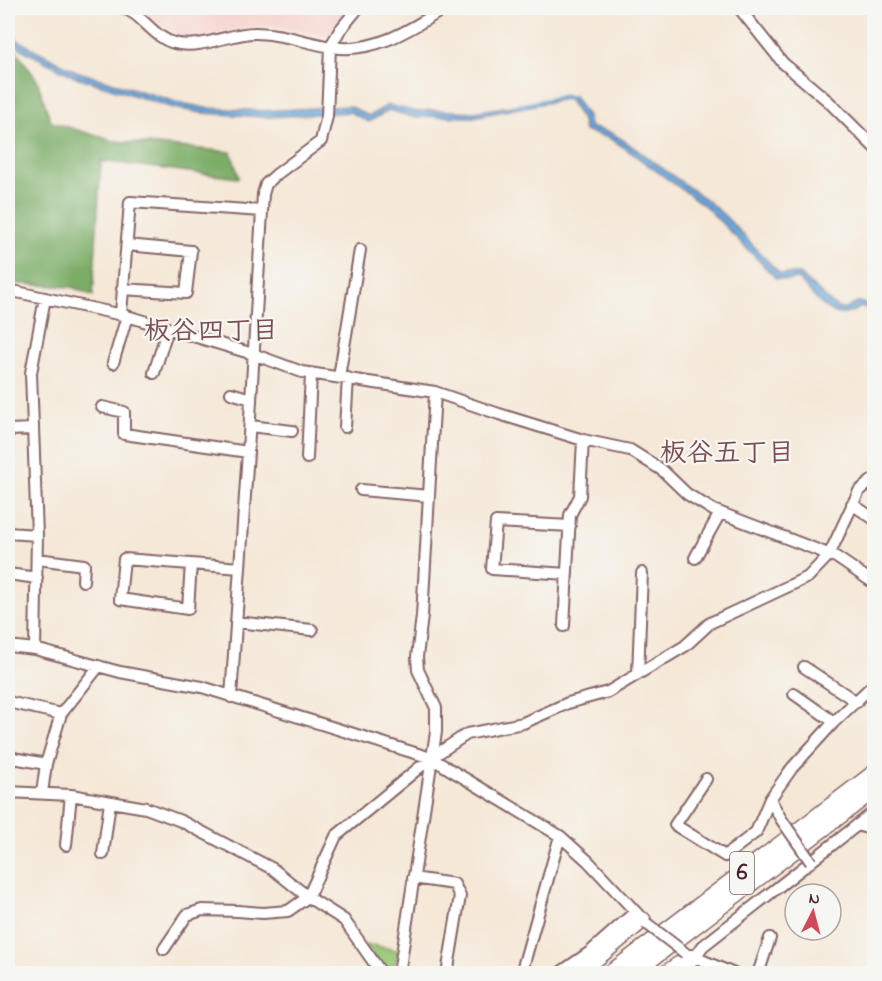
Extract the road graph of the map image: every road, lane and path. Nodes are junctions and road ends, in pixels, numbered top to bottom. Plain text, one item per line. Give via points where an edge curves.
1 (122, 8) edge
2 (358, 8) edge
3 (445, 8) edge
4 (739, 8) edge
5 (330, 47) junction
6 (874, 147) edge
7 (262, 211) junction
8 (127, 245) junction
9 (360, 250) dead end
10 (123, 289) junction
11 (8, 290) edge
12 (45, 298) junction
13 (124, 315) junction
14 (168, 328) junction
15 (253, 354) junction
16 (113, 363) dead end
17 (154, 373) dead end
18 (311, 374) junction
19 (344, 377) junction
20 (435, 392) junction
21 (231, 393) dead end
22 (251, 399) junction
23 (102, 407) dead end
24 (250, 426) junction
25 (345, 427) dead end
26 (33, 429) junction
27 (8, 430) edge
28 (292, 431) dead end
29 (583, 440) junction
30 (248, 452) junction
31 (307, 458) dead end
32 (874, 479) edge
33 (361, 490) dead end
34 (429, 496) junction
35 (852, 504) junction
36 (720, 513) junction
37 (874, 519) edge
38 (570, 526) junction
39 (8, 533) edge
40 (37, 535) junction
41 (829, 555) junction
42 (695, 558) dead end
43 (37, 559) junction
44 (191, 564) junction
45 (240, 568) junction
46 (642, 573) dead end
47 (8, 574) edge
48 (567, 574) junction
49 (37, 578) junction
50 (83, 581) dead end
51 (874, 583) edge
52 (237, 622) junction
53 (564, 626) dead end
54 (312, 630) dead end
55 (8, 646) edge
56 (34, 649) junction
57 (99, 666) junction
58 (804, 667) dead end
59 (638, 675) junction
60 (874, 684) edge
61 (794, 694) dead end
62 (231, 697) junction
63 (8, 702) edge
64 (857, 702) junction
65 (61, 714) junction
66 (834, 722) junction
67 (8, 757) edge
68 (431, 758) junction
69 (46, 764) junction
70 (874, 773) edge
71 (706, 779) dead end
72 (874, 790) edge
73 (8, 792) edge
74 (42, 792) junction
75 (71, 795) junction
76 (770, 799) junction
77 (110, 802) junction
78 (874, 812) edge
79 (857, 825) junction
80 (874, 830) edge
81 (560, 836) junction
82 (66, 845) dead end
83 (103, 854) dead end
84 (811, 861) junction
85 (413, 878) junction
86 (308, 897) junction
87 (641, 918) junction
88 (770, 938) dead end
89 (164, 949) dead end
90 (690, 955) junction
91 (382, 974) edge
92 (399, 974) edge
93 (447, 974) edge
94 (521, 974) edge
95 (558, 974) edge
96 (578, 974) edge
97 (609, 974) edge
98 (632, 974) edge
99 (665, 974) edge
100 (680, 974) edge
101 (734, 974) edge
102 (758, 974) edge

1 - 5 street via 174,43 195,45 255,33 293,37
2 - 5 street
3 - 5 street via 401,36 355,47
4 - 6 street via 783,63
5 - 7 street via 327,111 321,141 266,184
7 - 8 street via 130,202
7 - 15 street
8 - 10 street
8 - 10 street via 191,251 186,293
9 - 19 street
10 - 13 street
11 - 12 street
12 - 13 street
12 - 26 street via 31,373
13 - 14 street
13 - 16 street
14 - 15 street
14 - 17 street
15 - 18 street
15 - 22 street
18 - 19 street
18 - 31 street
19 - 20 street
19 - 25 street
20 - 29 street
20 - 34 street
21 - 22 street
22 - 24 street
23 - 30 street via 124,412 124,434
24 - 28 street
24 - 30 street
26 - 27 street
26 - 40 street
29 - 36 street via 630,450 662,470 687,494
29 - 38 street via 580,496 570,515
30 - 45 street
32 - 35 street via 859,491
33 - 34 street
34 - 68 street via 417,657 418,670 436,708
35 - 37 street
35 - 41 street
36 - 41 street
36 - 42 street
38 - 48 street
38 - 48 street via 496,522 492,569
39 - 40 street
40 - 43 street
41 - 51 street
41 - 59 street via 808,577 710,623 685,646
43 - 49 street
43 - 50 street via 84,565
44 - 44 street via 124,559 120,599 188,609
44 - 45 street
45 - 52 street
46 - 59 street
47 - 49 street
48 - 53 street
49 - 56 street
52 - 54 street
52 - 62 street
55 - 56 street
56 - 57 street
57 - 62 street via 202,687
57 - 65 street
58 - 64 street
59 - 68 street via 608,692 568,703 523,723 467,734
60 - 64 street
61 - 66 street
62 - 68 street
63 - 65 street
64 - 66 street
65 - 69 street
66 - 76 street
67 - 69 street
68 - 81 street
68 - 85 street
68 - 86 street via 336,836
69 - 74 street
70 - 97 highway, 6
71 - 76 street via 675,825 725,855 756,832
72 - 98 highway, 6
73 - 74 street
74 - 75 street
75 - 77 street
75 - 82 street
76 - 84 street, bridge
77 - 83 street
77 - 86 street via 146,808 181,821 273,869
78 - 79 street
79 - 80 street
79 - 84 street
81 - 87 street
81 - 94 street
84 - 90 street
85 - 92 street
85 - 93 street via 454,884 460,896
86 - 89 street via 288,911 202,910 187,915
86 - 91 street via 344,920
87 - 90 street, bridge
87 - 95 street
87 - 96 highway
88 - 102 street
90 - 99 highway
90 - 100 street
90 - 101 street

